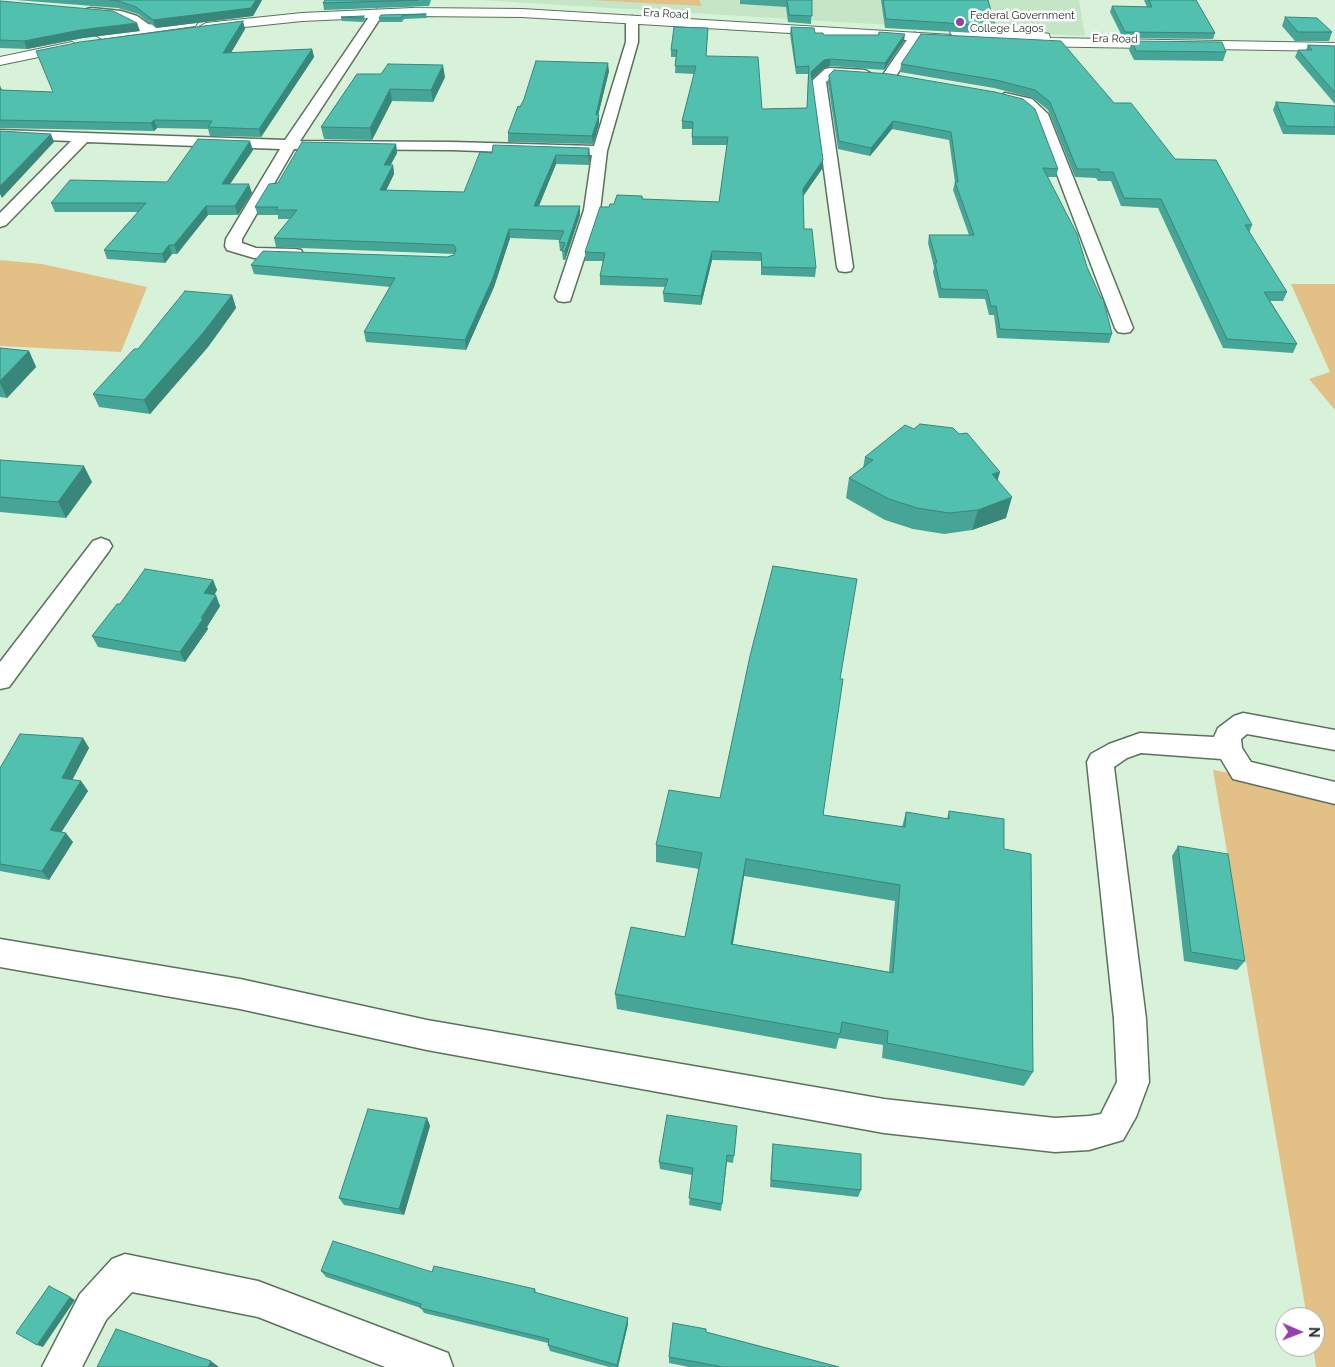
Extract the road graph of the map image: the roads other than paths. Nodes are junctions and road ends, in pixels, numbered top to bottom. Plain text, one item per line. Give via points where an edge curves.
1 (78, 10) edge
2 (377, 14) junction
3 (268, 17) junction
4 (632, 20) junction
5 (148, 28) junction
6 (915, 37) junction
7 (87, 40) junction
8 (1335, 40) edge
9 (1335, 47) edge
10 (0, 54) edge
11 (0, 61) edge
12 (889, 76) junction
13 (908, 79) edge
14 (994, 94) edge
15 (0, 134) edge
16 (83, 137) junction
17 (290, 145) junction
18 (600, 151) junction
19 (0, 222) edge
20 (310, 254) edge
21 (846, 267) dead end
22 (564, 297) dead end
23 (1124, 328) dead end
24 (101, 546) dead end
25 (0, 680) edge
26 (1335, 740) edge
27 (1229, 749) junction
28 (1335, 793) edge
29 (0, 953) edge
30 (61, 1367) edge
31 (434, 1367) edge

1 - 5 street via 117,14
2 - 3 main road
2 - 4 main road via 522,13
2 - 17 street
3 - 5 main road, Era Road
3 - 7 main road
3 - 8 main road, Era Road via 372,7 490,5 1042,37
4 - 6 main road
4 - 18 street via 632,42
5 - 7 main road, Era Road
6 - 9 main road via 1092,44
6 - 12 street
7 - 10 main road, Era Road
7 - 11 main road
12 - 13 street
12 - 21 street via 830,72 819,81
14 - 23 street via 1027,102 1041,114
15 - 16 street
16 - 17 street
16 - 19 street
17 - 18 street
17 - 20 street via 234,239 233,246 254,253
18 - 22 street via 592,210
24 - 25 street
26 - 27 street via 1243,723 1227,735
27 - 28 street via 1242,771
27 - 29 street via 1140,743 1100,762 1130,1019 1132,1082 1112,1128 1089,1133 1055,1135 884,1116 427,1035 240,994
30 - 31 street via 93,1308 125,1272 258,1299

